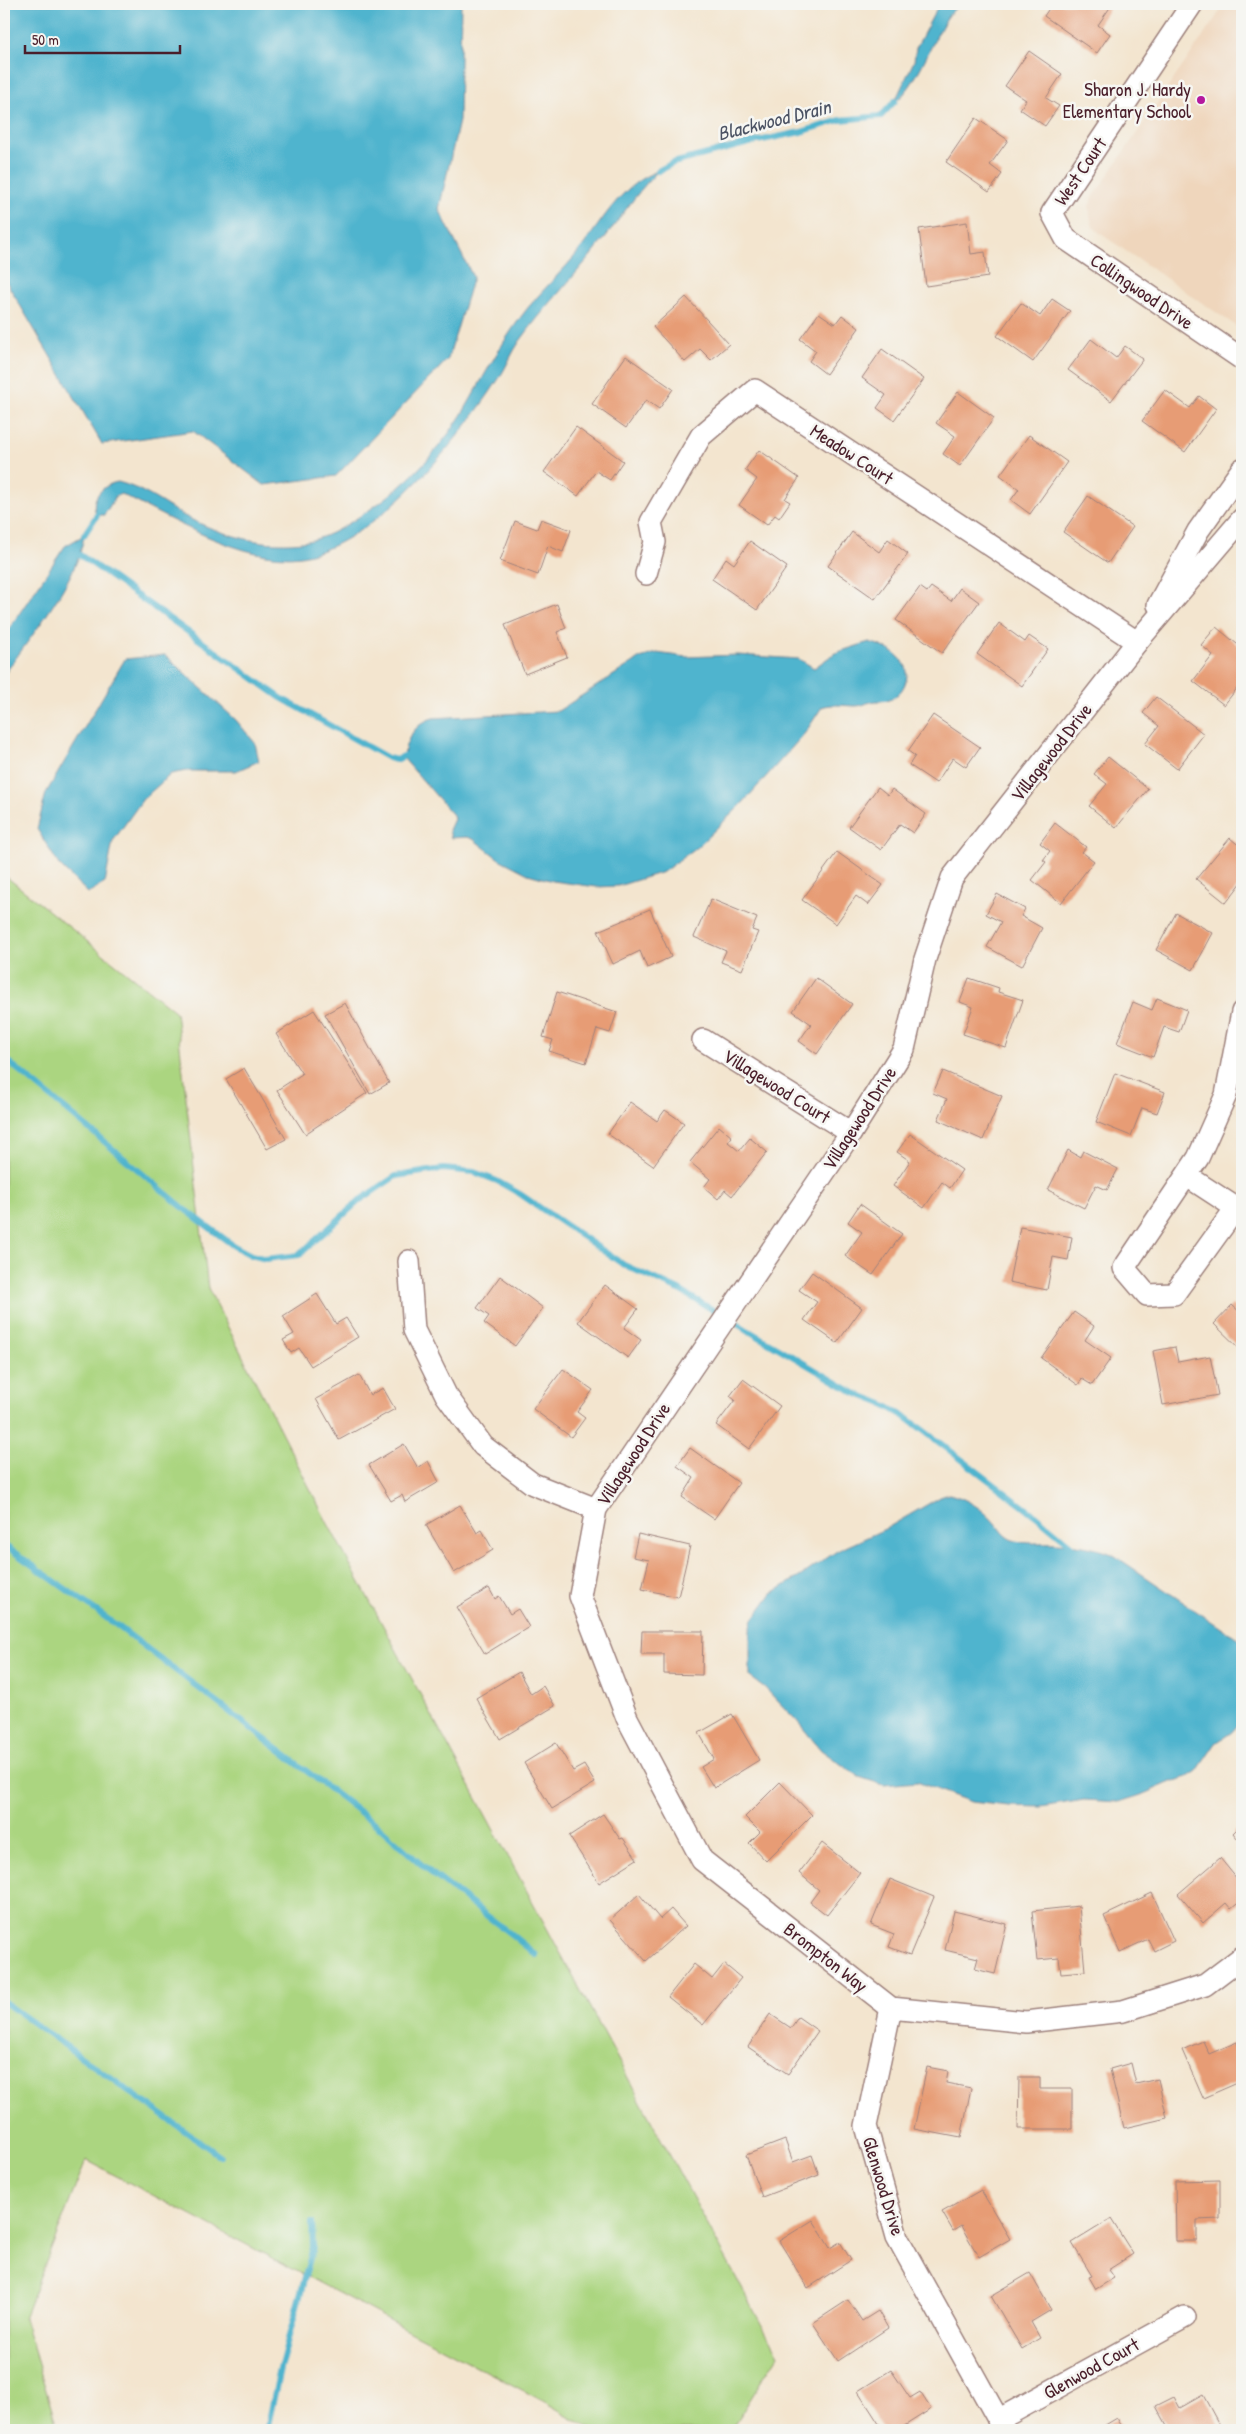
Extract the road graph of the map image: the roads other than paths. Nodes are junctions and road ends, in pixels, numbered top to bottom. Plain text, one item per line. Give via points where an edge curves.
1 (1192, 4) edge
2 (1052, 213) joint
3 (1242, 360) edge
4 (1242, 469) edge
5 (1242, 519) edge
6 (646, 574) dead end
7 (1137, 642) junction
8 (1242, 1012) edge
9 (703, 1040) dead end
10 (851, 1133) junction
11 (1187, 1176) junction
12 (1239, 1210) edge
13 (409, 1261) dead end
14 (596, 1509) junction
15 (580, 1596) joint
16 (1242, 1958) edge
17 (892, 2008) junction
18 (1185, 2317) dead end
19 (1001, 2425) edge

1 - 2 street, West Court
2 - 3 street, Collingwood Drive via 1066,239
4 - 7 street, Villagewood Drive via 1198,532
5 - 7 street, Villagewood Drive
6 - 7 street, Meadow Court via 655,542 651,522 701,436 755,390
7 - 10 street, Villagewood Drive via 952,878 925,959 904,1049
8 - 11 street via 1226,1095
9 - 10 street, Villagewood Court
10 - 14 street, Villagewood Drive
11 - 12 street
11 - 12 street via 1124,1268 1147,1295 1174,1294
13 - 14 street via 414,1330 446,1395 483,1446 533,1484
14 - 15 street, Villagewood Drive
15 - 17 street, Brompton Way via 627,1718 702,1860
16 - 17 street via 1205,1985 1123,2011 1026,2022
17 - 19 street, Glenwood Drive via 866,2126 897,2237
18 - 19 street, Glenwood Court

